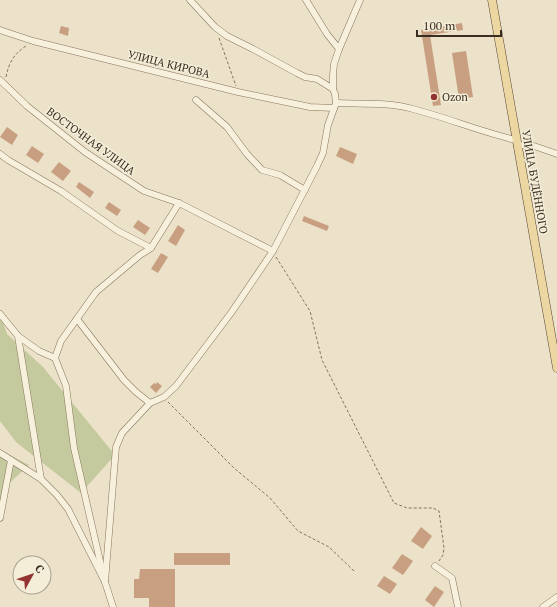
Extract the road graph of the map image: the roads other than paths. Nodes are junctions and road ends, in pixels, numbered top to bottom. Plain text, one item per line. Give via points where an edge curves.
1 (190, 0) edge
2 (306, 0) edge
3 (360, 0) edge
4 (492, 0) edge
5 (0, 30) edge
6 (338, 49) junction
7 (2, 83) edge
8 (333, 89) junction
9 (196, 100) dead end
10 (335, 105) junction
11 (517, 143) junction
12 (0, 154) edge
13 (557, 154) edge
14 (305, 190) junction
15 (179, 203) junction
16 (134, 240) junction
17 (151, 248) junction
18 (273, 251) junction
19 (140, 255) junction
20 (0, 314) edge
21 (77, 319) junction
22 (18, 336) junction
23 (55, 358) junction
24 (557, 368) edge
25 (150, 403) junction
26 (0, 453) edge
27 (11, 460) junction
28 (41, 479) junction
29 (0, 518) edge
30 (435, 566) road end
31 (105, 582) junction
32 (557, 597) edge
33 (113, 607) edge
34 (458, 607) edge
35 (543, 607) edge

1 - 8 street via 227,36
2 - 6 street
3 - 6 street
4 - 11 main road, УЛИЦА БУДЁННОГО
5 - 10 street, УЛИЦА КИРОВА via 33,41 238,92 310,107
6 - 8 street
7 - 15 street, ВОСТОЧНАЯ УЛИЦА via 85,152 144,191
8 - 10 street
9 - 14 street via 227,127 262,170 280,175
10 - 11 street, УЛИЦА КИРОВА via 413,109
10 - 14 street via 323,153
11 - 13 street, УЛИЦА КИРОВА
11 - 24 main road, УЛИЦА БУДЁННОГО
12 - 16 street
14 - 18 street
15 - 17 street
15 - 18 street, ВОСТОЧНАЯ УЛИЦА
16 - 17 street
16 - 19 street
17 - 19 street
18 - 25 street via 231,313 176,386 164,397
19 - 21 street via 96,292
20 - 22 street
21 - 23 street via 61,341
21 - 25 street via 124,380
22 - 23 street via 39,351
22 - 28 street
23 - 31 street via 66,386 74,448
25 - 31 street via 122,433 116,447
26 - 27 street
27 - 28 street
27 - 29 street
28 - 31 street via 68,509
30 - 34 street via 452,578
31 - 33 street
32 - 35 street

